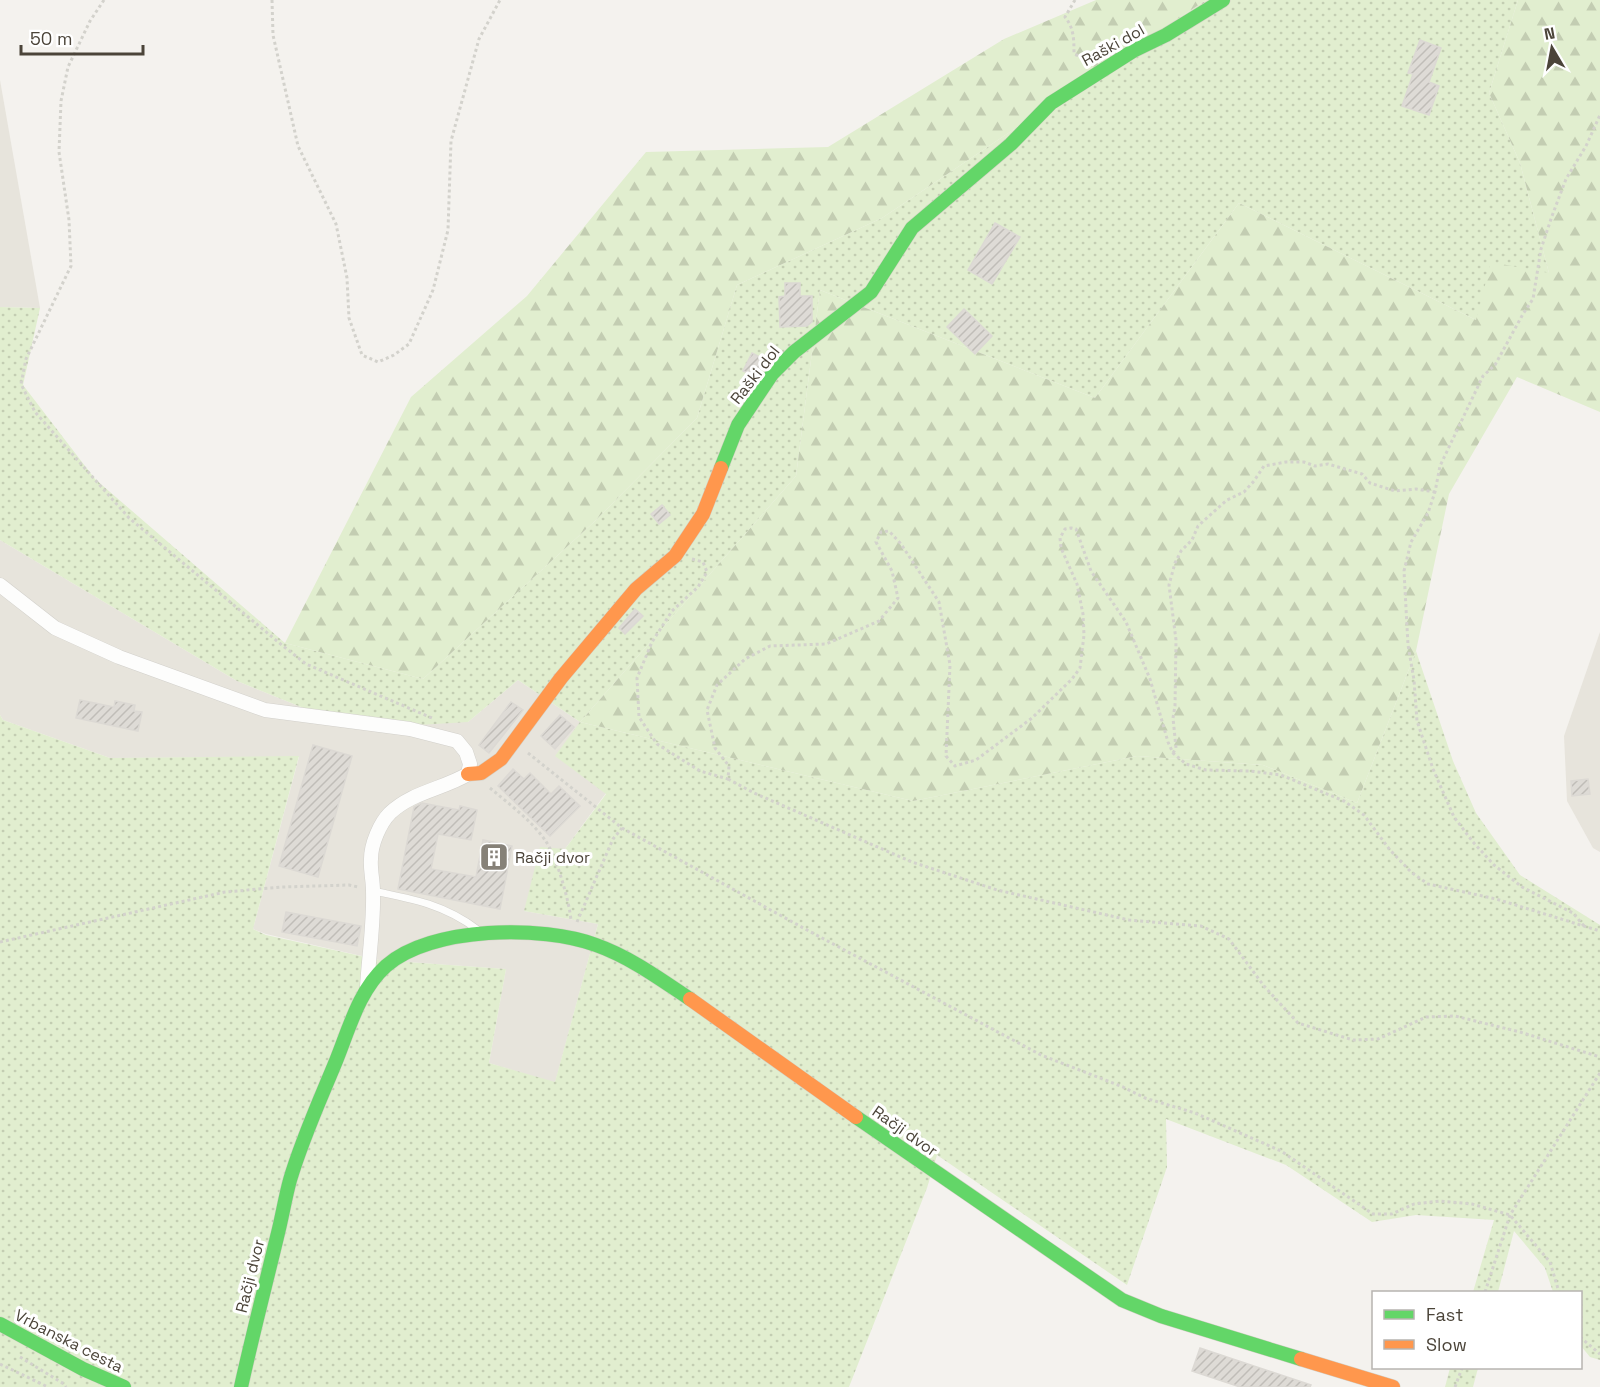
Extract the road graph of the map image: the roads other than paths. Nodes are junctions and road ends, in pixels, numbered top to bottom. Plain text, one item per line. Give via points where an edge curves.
1 (1223, 0) edge
2 (0, 585) edge
3 (475, 774) junction
4 (373, 891) junction
5 (483, 933) junction
6 (368, 987) junction
7 (0, 1324) edge
8 (124, 1387) edge
9 (241, 1387) edge
10 (1394, 1387) edge

1 - 3 street, Raški dol via 1051,103 1011,144 912,228 871,292 772,374 738,425 703,514 675,556 636,589 561,678 501,759
2 - 3 street via 55,628 119,657 265,710 410,729 457,741
3 - 4 street via 429,790 389,814 376,835 370,858
4 - 5 lane via 443,908
4 - 6 street
5 - 6 street, Račji dvor via 433,941 406,952 387,964
5 - 10 street, Račji dvor via 573,938 626,958 1122,1300 1161,1316
6 - 9 street, Račji dvor via 293,1171
7 - 8 street, Vrbanska cesta

